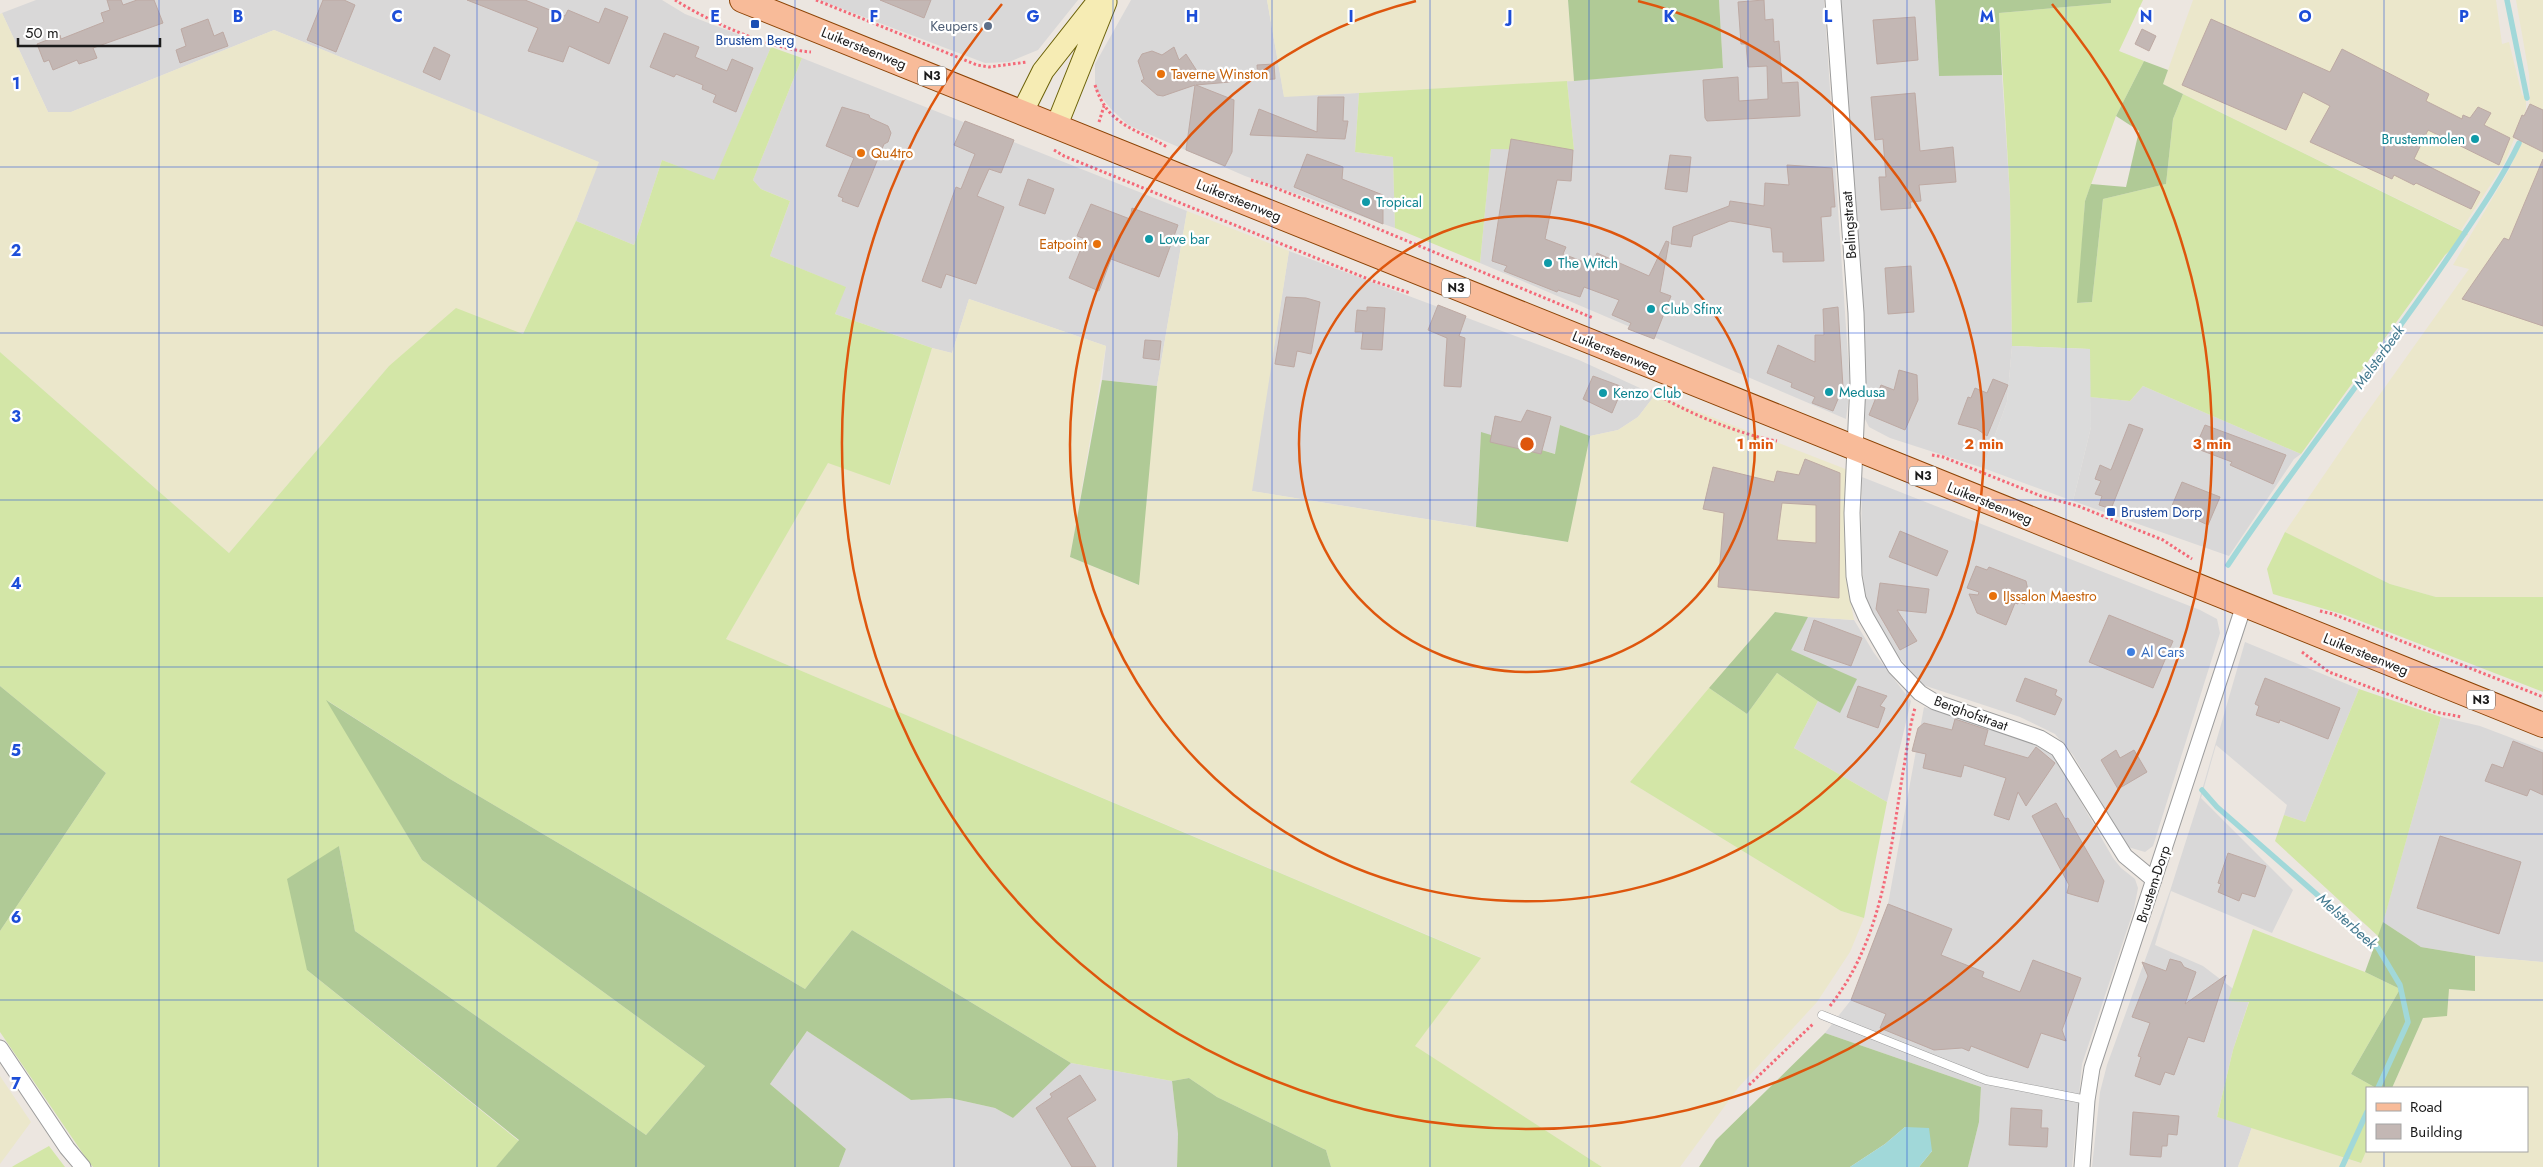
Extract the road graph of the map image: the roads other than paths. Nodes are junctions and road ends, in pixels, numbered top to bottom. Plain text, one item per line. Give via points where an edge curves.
1 (742, 0) edge
2 (1099, 0) edge
3 (1107, 0) edge
4 (1833, 0) edge
5 (1022, 113) junction
6 (1056, 127) junction
7 (1856, 450) junction
8 (2244, 605) junction
9 (2543, 725) edge
10 (2154, 880) junction
11 (1822, 1015) road end
12 (0, 1048) edge
13 (2087, 1100) junction
14 (83, 1167) edge
15 (2082, 1167) edge

1 - 5 main road, Luikersteenweg / N3
2 - 5 main road via 1043,71
3 - 6 main road
4 - 7 street, Belingstraat via 1856,313
5 - 6 main road, Luikersteenweg / N3
6 - 7 main road, Luikersteenweg / N3
7 - 8 main road, Luikersteenweg / N3
7 - 10 street, Berghofstraat via 1852,513 1858,599 1875,636 1896,667 1920,693 1935,702 2040,738 2058,749 2125,856
8 - 9 main road, Luikersteenweg / N3
8 - 10 street, Brustem-Dorp
10 - 13 street, Brustem-Dorp via 2092,1068
11 - 13 lane via 1986,1080
12 - 14 street
13 - 15 street, Brustem-Dorp

